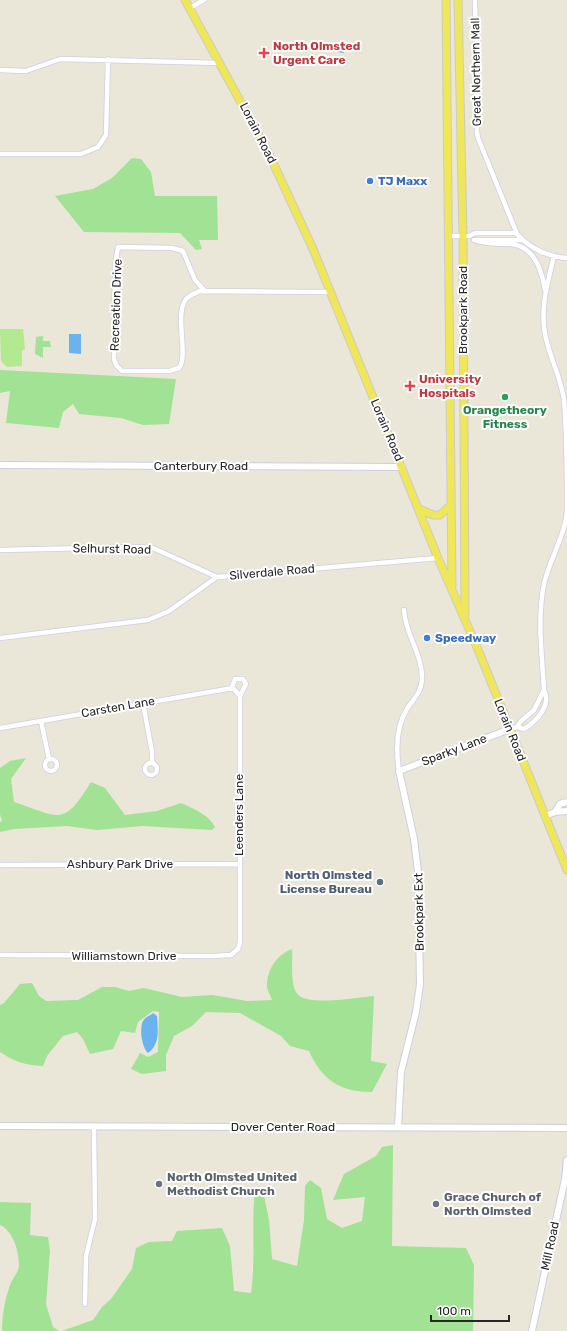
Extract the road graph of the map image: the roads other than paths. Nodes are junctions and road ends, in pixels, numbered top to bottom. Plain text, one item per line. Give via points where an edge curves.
1 (185, 0) edge
2 (204, 0) edge
3 (446, 0) edge
4 (458, 0) edge
5 (475, 0) edge
6 (190, 8) junction
7 (108, 59) junction
8 (221, 63) junction
9 (0, 70) edge
10 (0, 154) edge
11 (516, 233) junction
12 (449, 236) junction
13 (466, 236) junction
14 (474, 240) junction
15 (523, 240) junction
16 (554, 256) junction
17 (567, 258) edge
18 (205, 291) junction
19 (331, 292) junction
20 (546, 294) junction
21 (0, 465) edge
22 (402, 467) junction
23 (452, 505) junction
24 (418, 509) junction
25 (0, 550) edge
26 (438, 558) junction
27 (217, 577) junction
28 (452, 590) junction
29 (404, 610) dead end
30 (465, 619) junction
31 (0, 638) edge
32 (233, 689) junction
33 (544, 690) junction
34 (240, 696) junction
35 (143, 703) junction
36 (41, 721) junction
37 (517, 727) junction
38 (0, 728) edge
39 (510, 729) junction
40 (49, 759) dead end
41 (152, 763) dead end
42 (399, 771) junction
43 (567, 802) edge
44 (567, 811) edge
45 (555, 812) junction
46 (545, 816) junction
47 (239, 864) junction
48 (0, 865) edge
49 (567, 870) edge
50 (240, 942) joint
51 (0, 955) edge
52 (0, 1126) edge
53 (94, 1126) junction
54 (398, 1127) junction
55 (567, 1128) edge
56 (567, 1160) edge
57 (85, 1304) dead end
58 (532, 1331) edge

1 - 6 main road, Lorain Road
2 - 6 street
3 - 12 main road, Brookpark Road
4 - 13 main road, Brookpark Road
5 - 11 street, Great Northern Mall via 477,134
6 - 8 main road, Lorain Road
7 - 8 street
7 - 9 street via 60,59 26,71
7 - 10 street via 106,134 98,147 81,154
8 - 19 main road, Lorain Road via 269,154
11 - 13 street via 475,233
11 - 15 street, Great Northern Mall
12 - 13 street
12 - 23 main road, Brookpark Road
13 - 14 street
13 - 30 main road, Brookpark Road
14 - 15 street
14 - 20 street via 484,244 517,245 533,256 542,271
15 - 16 street, Great Northern Mall
16 - 17 street, Great Northern Mall
16 - 20 street
18 - 18 street, Recreation Drive via 190,295 183,306 182,361 179,368 169,371 122,371 116,365 115,265 118,247 172,248 183,251 195,280
18 - 19 street, Recreation Drive
19 - 22 main road, Lorain Road
20 - 33 street via 544,333 562,388 566,411 567,510 545,578 541,601 540,636
21 - 22 street, Canterbury Road
22 - 24 main road, Lorain Road
23 - 24 main road via 440,516
23 - 28 main road, Brookpark Road
24 - 26 main road, Lorain Road
25 - 27 street, Selhurst Road via 134,546 152,548
26 - 27 street, Silverdale Road
26 - 28 main road, Lorain Road
27 - 31 street, Silverdale Road via 169,611 148,620
28 - 30 main road, Lorain Road
29 - 42 street, Brookpark Ext via 404,623 421,666 422,682 398,732
30 - 39 main road, Lorain Road
32 - 34 street
32 - 34 street, Leenders Lane via 233,681 237,678 243,679 246,684
32 - 35 street, Carsten Lane
33 - 37 street via 534,710 521,720
33 - 37 street via 545,703 538,717 524,729
34 - 47 street, Leenders Lane
35 - 36 street, Carsten Lane
35 - 41 street
36 - 38 street, Carsten Lane
36 - 40 street
37 - 39 street
39 - 42 street, Sparky Lane
39 - 46 main road, Lorain Road
42 - 54 street, Brookpark Ext via 414,839 418,872 420,984 401,1072
43 - 45 street via 560,804
44 - 45 street
45 - 46 street
46 - 49 main road, Lorain Road
47 - 48 street, Ashbury Park Drive
47 - 50 street, Leenders Lane
50 - 51 street, Williamstown Drive via 238,949 231,955
52 - 53 street, Dover Center Road
53 - 54 street, Dover Center Road
53 - 57 street via 94,1219 86,1256
54 - 55 street, Dover Center Road
56 - 58 street, Mill Road

